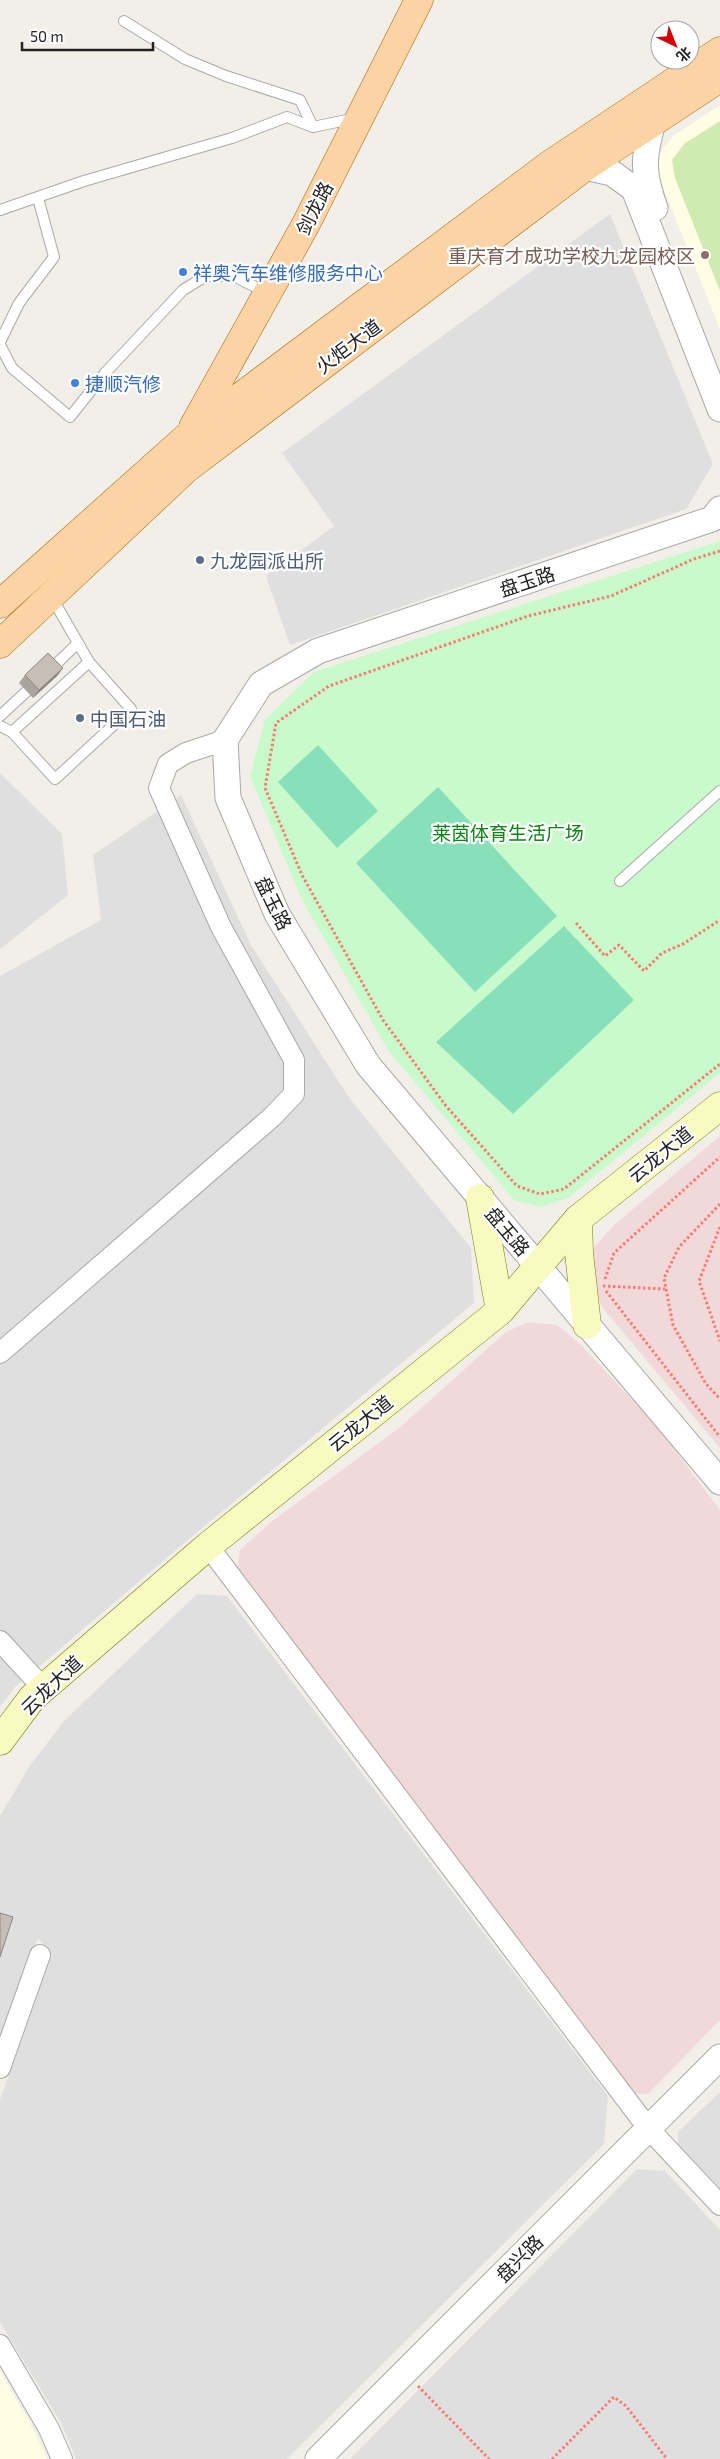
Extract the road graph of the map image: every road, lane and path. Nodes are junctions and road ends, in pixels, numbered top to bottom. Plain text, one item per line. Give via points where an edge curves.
1 (419, 0) edge
2 (124, 21) dead end
3 (720, 51) edge
4 (720, 78) edge
5 (360, 118) junction
6 (653, 122) junction
7 (313, 127) junction
8 (585, 167) junction
9 (38, 198) junction
10 (0, 210) edge
11 (268, 293) junction
12 (0, 343) edge
13 (720, 373) edge
14 (720, 409) edge
15 (188, 436) junction
16 (186, 469) junction
17 (717, 516) edge
18 (720, 551) edge
19 (52, 596) junction
20 (4, 600) edge
21 (78, 643) junction
22 (0, 644) edge
23 (89, 662) junction
24 (51, 669) edge
25 (27, 691) dead end
26 (0, 716) edge
27 (0, 726) edge
28 (12, 732) junction
29 (225, 740) junction
30 (720, 791) edge
31 (620, 881) dead end
32 (720, 920) edge
33 (576, 923) dead end
34 (720, 1064) edge
35 (720, 1106) edge
36 (720, 1157) edge
37 (480, 1198) junction
38 (720, 1204) edge
39 (578, 1220) junction
40 (720, 1227) edge
41 (537, 1266) junction
42 (603, 1286) junction
43 (665, 1289) junction
44 (500, 1311) junction
45 (587, 1325) junction
46 (720, 1341) edge
47 (0, 1353) edge
48 (720, 1399) edge
49 (720, 1437) edge
50 (720, 1482) edge
51 (208, 1546) junction
52 (0, 1641) edge
53 (43, 1688) junction
54 (0, 1741) edge
55 (40, 1955) dead end
56 (720, 2056) edge
57 (0, 2068) edge
58 (648, 2128) junction
59 (720, 2205) edge
60 (0, 2345) edge
61 (405, 2372) junction
62 (62, 2459) edge
63 (318, 2459) edge
64 (489, 2459) edge
65 (552, 2459) edge
66 (667, 2459) edge

1 - 5 main road, 剑龙路
2 - 7 lane via 185,59 300,100
3 - 15 main road, 火炬大道 via 549,165
4 - 6 main road, 火炬大道
5 - 7 lane
5 - 11 main road, 剑龙路
6 - 8 main road, 火炬大道
6 - 13 street via 644,152 646,185
7 - 9 lane via 287,117 232,138 84,181
8 - 14 street via 612,173 634,189
8 - 16 main road, 火炬大道
9 - 10 lane
9 - 12 lane via 54,257 19,303
11 - 12 lane via 234,276 206,276 183,290 105,373 70,417 12,368
11 - 15 main road, 剑龙路
15 - 16 main road, 剑龙路
15 - 20 main road, 火炬大道
16 - 19 main road, 火炬大道
17 - 29 street, 盘玉路 via 318,651 261,684
18 - 34 path via 694,559 611,596 528,616 329,686 276,723 265,788 302,875 383,1020 446,1106 517,1186 540,1194 564,1189
19 - 21 lane
19 - 22 main road, 火炬大道
21 - 23 lane
21 - 24 lane
23 - 28 lane
23 - 28 lane via 131,709 55,779
25 - 26 lane
27 - 28 lane
29 - 37 street, 盘玉路 via 228,798 277,914 368,1066
29 - 47 street via 186,753 168,764 160,788 221,927 294,1060 294,1094 272,1117
30 - 31 lane
32 - 33 path via 683,944 662,953 644,971 619,945 605,956
35 - 39 main road, 云龙大道
36 - 42 path via 614,1253
37 - 41 street, 盘玉路
37 - 44 main road
38 - 43 path via 679,1247 664,1278
39 - 41 main road, 云龙大道
39 - 45 main road
40 - 46 path via 699,1281
41 - 44 main road, 云龙大道
41 - 45 street, 盘玉路
42 - 43 path
42 - 49 path
43 - 48 path via 674,1324 706,1384
44 - 51 main road, 云龙大道
45 - 50 street, 盘玉路
51 - 53 main road, 云龙大道
51 - 58 street
52 - 53 street
53 - 54 main road, 云龙大道
55 - 57 street
56 - 58 street, 盘兴路
58 - 59 street
58 - 61 street, 盘兴路
60 - 62 street via 49,2429
61 - 63 street, 盘兴路
61 - 64 path
65 - 66 path via 614,2396 626,2406

